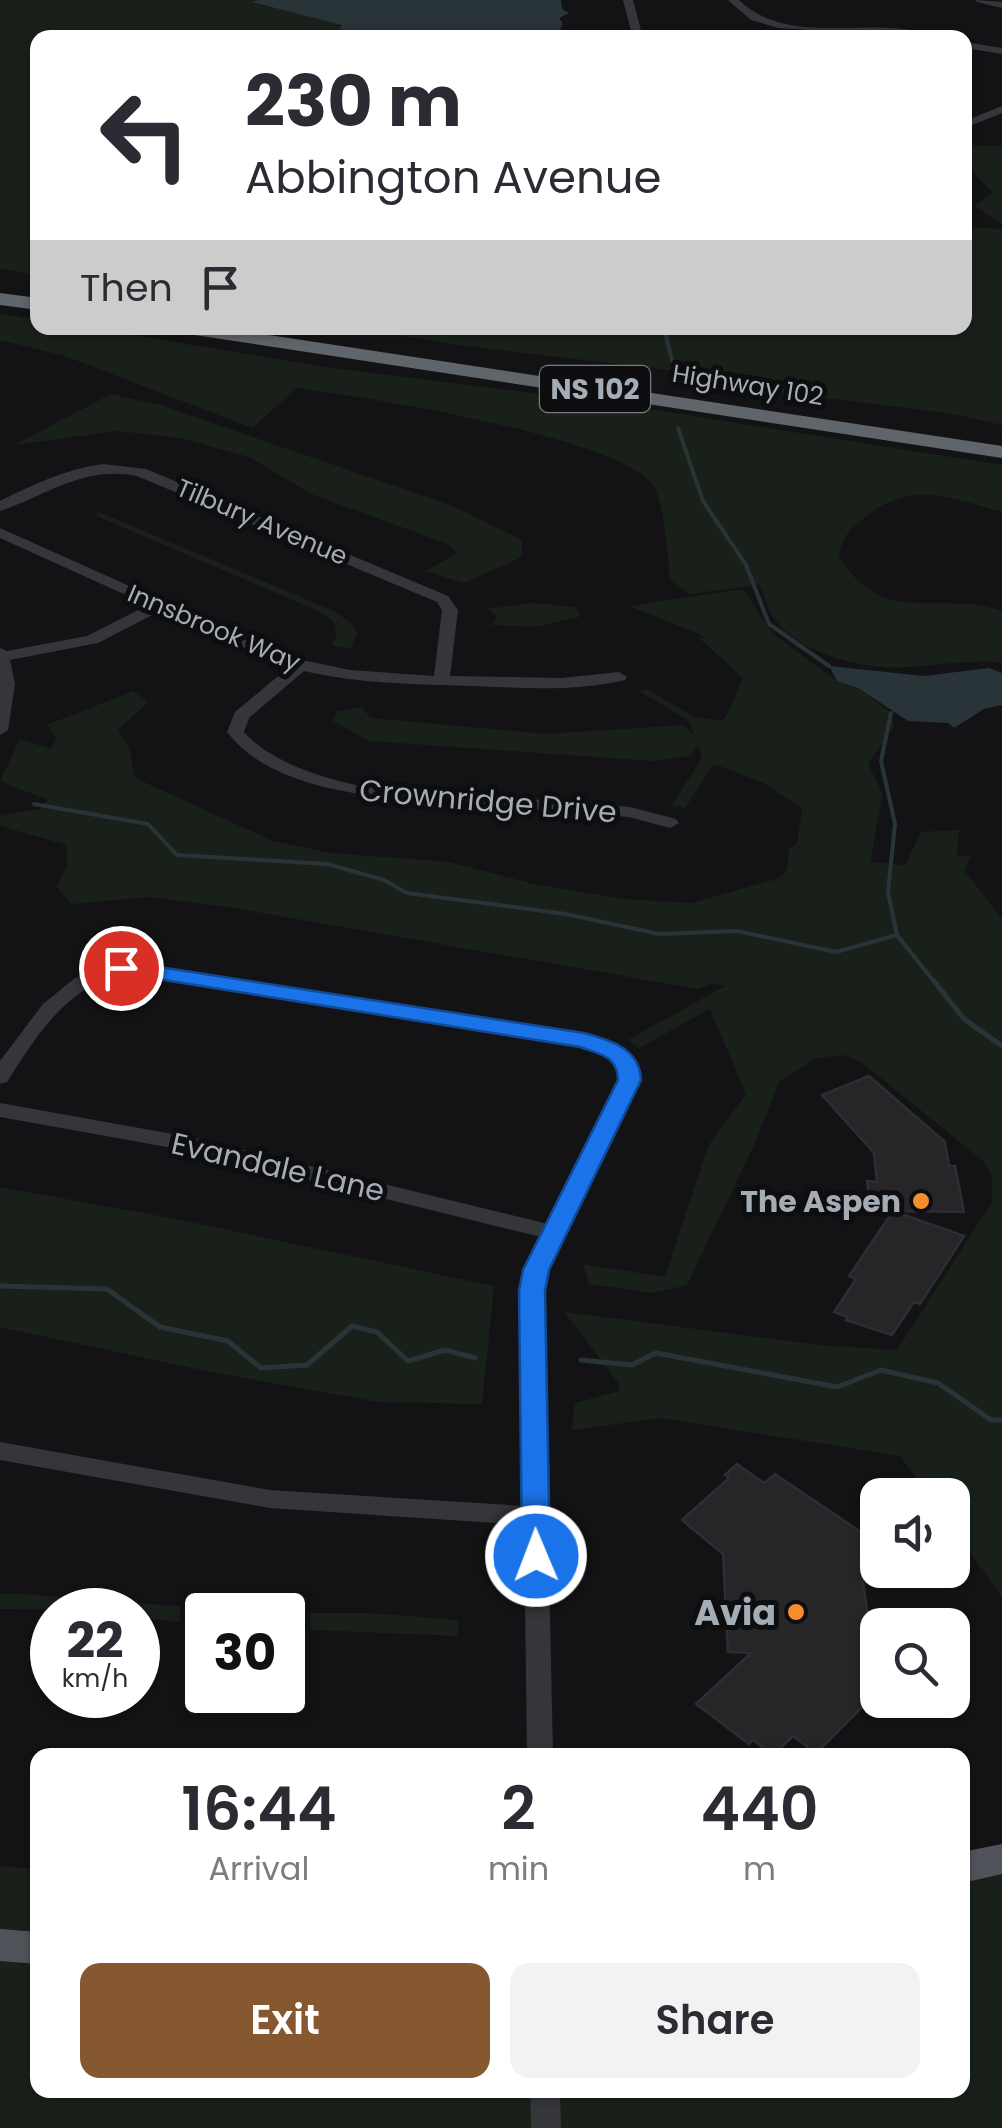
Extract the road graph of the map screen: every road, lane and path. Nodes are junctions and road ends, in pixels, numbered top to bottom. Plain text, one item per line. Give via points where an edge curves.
1 (628, 0) edge
2 (733, 0) edge
3 (980, 0) edge
4 (1002, 5) edge
5 (636, 30) edge
6 (794, 30) edge
7 (842, 30) edge
8 (892, 30) edge
9 (972, 46) edge
10 (1002, 51) edge
11 (1002, 110) edge
12 (988, 116) junction
13 (1002, 120) edge
14 (972, 122) edge
15 (0, 290) edge
16 (30, 295) edge
17 (0, 298) edge
18 (30, 303) edge
19 (234, 335) edge
20 (290, 335) edge
21 (1002, 443) edge
22 (1002, 452) edge
23 (0, 507) edge
24 (0, 532) edge
25 (159, 605) junction
26 (1, 655) edge
27 (300, 666) junction
28 (619, 677) dead end
29 (441, 680) junction
30 (0, 730) edge
31 (670, 824) dead end
32 (0, 1076) edge
33 (0, 1110) edge
34 (554, 1233) junction
35 (0, 1452) edge
36 (535, 1516) junction
37 (540, 1748) edge
38 (1002, 1859) edge
39 (970, 1866) edge
40 (0, 1945) edge
41 (30, 1947) edge
42 (545, 2098) edge
43 (546, 2128) edge

1 - 5 street
2 - 6 street via 760,20
3 - 4 street
7 - 8 street
9 - 10 street
11 - 12 street
12 - 13 street
12 - 14 street
15 - 16 highway
17 - 18 highway
19 - 22 highway, Highway 102 / NS 102
20 - 21 highway, Highway 102 / NS 102
23 - 29 street, Tilbury Avenue via 82,470 141,472 444,599 450,610
24 - 25 street, Innsbrook Way
25 - 26 street via 92,640
25 - 27 street, Innsbrook Way
26 - 30 street via 6,684
27 - 29 street, Innsbrook Way via 357,677
27 - 31 street, Crownridge Drive via 241,716 236,732 246,745 323,782 630,812
28 - 29 street, Innsbrook Way via 547,684
32 - 34 street via 72,986 121,968 604,1046 620,1054 630,1080
33 - 34 street, Evandale Lane via 196,1145
34 - 36 street via 532,1291
35 - 36 street via 270,1499
36 - 37 street
38 - 39 main road
40 - 41 main road
42 - 43 street

